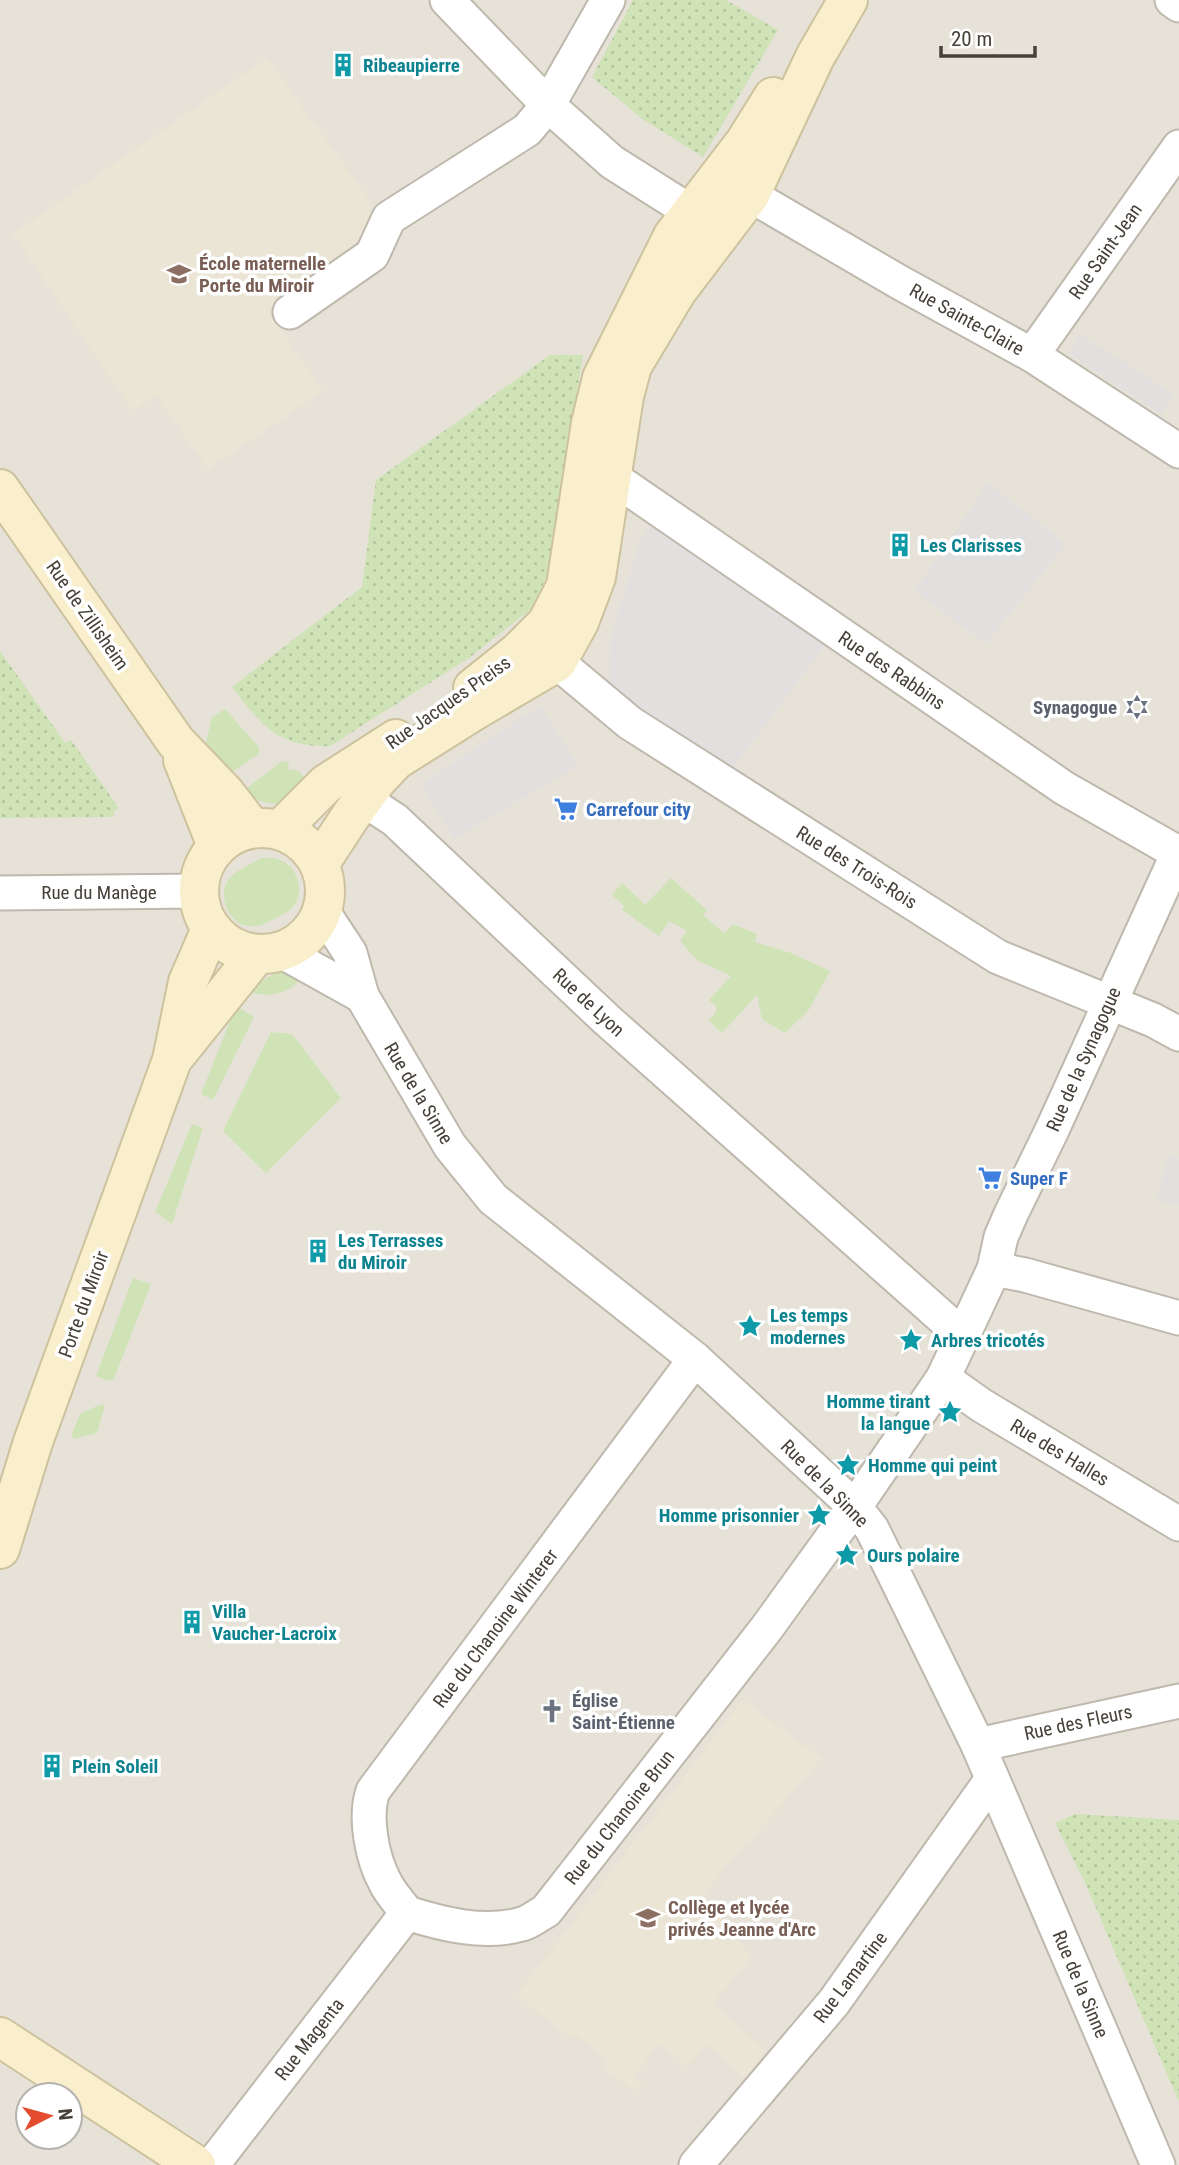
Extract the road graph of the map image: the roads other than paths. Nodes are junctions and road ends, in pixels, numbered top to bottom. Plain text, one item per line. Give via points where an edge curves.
1 (447, 0) edge
2 (608, 0) edge
3 (848, 0) edge
4 (1172, 0) edge
5 (1179, 5) edge
6 (815, 57) junction
7 (548, 105) junction
8 (745, 142) junction
9 (1179, 147) edge
10 (750, 194) junction
11 (706, 222) junction
12 (290, 312) dead end
13 (1032, 355) junction
14 (601, 379) junction
15 (1177, 446) edge
16 (611, 480) junction
17 (0, 489) edge
18 (556, 662) junction
19 (176, 742) junction
20 (363, 799) junction
21 (266, 829) junction
22 (217, 846) junction
23 (1178, 852) edge
24 (320, 863) junction
25 (199, 891) junction
26 (0, 893) edge
27 (323, 912) junction
28 (211, 929) junction
29 (270, 954) junction
30 (362, 996) junction
31 (1108, 1003) junction
32 (1179, 1034) edge
33 (172, 1060) junction
34 (995, 1269) junction
35 (1179, 1318) edge
36 (962, 1335) junction
37 (695, 1359) junction
38 (943, 1378) junction
39 (855, 1507) junction
40 (1179, 1524) edge
41 (0, 1549) edge
42 (1179, 1702) edge
43 (978, 1745) junction
44 (992, 1779) junction
45 (407, 1913) junction
46 (0, 2037) edge
47 (196, 2165) edge
48 (212, 2165) edge
49 (696, 2165) edge
50 (1158, 2165) edge

1 - 7 street
2 - 7 street
3 - 6 main road, Rue Jacques Preiss
4 - 5 street
6 - 8 main road, Rue Jacques Preiss via 778,90
6 - 10 main road, Rue Jacques Preiss
7 - 11 street via 612,162
7 - 12 street via 527,130 389,218 372,255
8 - 10 main road, Rue Jacques Preiss via 735,171 739,184
8 - 11 main road, Rue Jacques Preiss
9 - 13 street, Rue Saint-Jean
10 - 11 main road, Rue Jacques Preiss
10 - 13 street, Rue Sainte-Claire
11 - 14 main road, Rue Jacques Preiss via 673,236
11 - 16 main road, Rue Jacques Preiss via 677,292 632,366
13 - 15 street, Rue Sainte-Claire
14 - 16 main road via 604,416 598,473
14 - 21 main road, Rue Jacques Preiss via 566,586 547,623 480,684
16 - 18 main road, Rue Jacques Preiss via 596,577 579,622
16 - 23 street, Rue des Rabbins via 1064,788
17 - 19 main road, Rue de Zillisheim
18 - 20 main road, Rue Jacques Preiss via 396,761
18 - 31 street, Rue des Trois-Rois via 630,723 998,957
19 - 21 main road, Rue de Zillisheim
19 - 22 main road, Rue de Zillisheim
20 - 24 main road, Rue Jacques Preiss
20 - 36 street, Rue de Lyon via 395,820 607,1020
21 - 22 main road via 233,834
21 - 24 main road via 304,842
22 - 25 main road via 206,862
23 - 31 street, Rue de la Synagogue
24 - 27 main road via 326,887
25 - 26 street, Rue du Manège
25 - 28 main road
27 - 29 main road, Porte du Miroir via 301,943
27 - 30 street, Rue de la Sinne via 350,953
28 - 29 main road via 239,951
28 - 33 main road, Porte du Miroir via 188,982
29 - 30 street
29 - 33 main road, Porte du Miroir
30 - 37 street, Rue de la Sinne via 450,1146 492,1199
31 - 32 street, Rue des Trois-Rois
31 - 34 street, Rue de la Synagogue via 1001,1237
33 - 41 main road, Porte du Miroir via 33,1442
34 - 35 street
34 - 36 street, Rue de la Synagogue
36 - 38 street, Rue de la Synagogue
37 - 39 street, Rue de la Sinne
37 - 45 street, Rue du Chanoine Winterer via 373,1791 368,1804 371,1838 384,1881
38 - 39 street, Rue du Chanoine Brun
38 - 40 street, Rue des Halles
39 - 43 street, Rue de la Sinne via 887,1556
39 - 45 street, Rue du Chanoine Brun via 546,1911 524,1924 499,1928 443,1925
42 - 43 street, Rue des Fleurs
43 - 44 street, Rue de la Sinne
44 - 49 street, Rue Lamartine via 834,2002
44 - 50 street, Rue de la Sinne
45 - 48 street, Rue Magenta
46 - 47 main road

